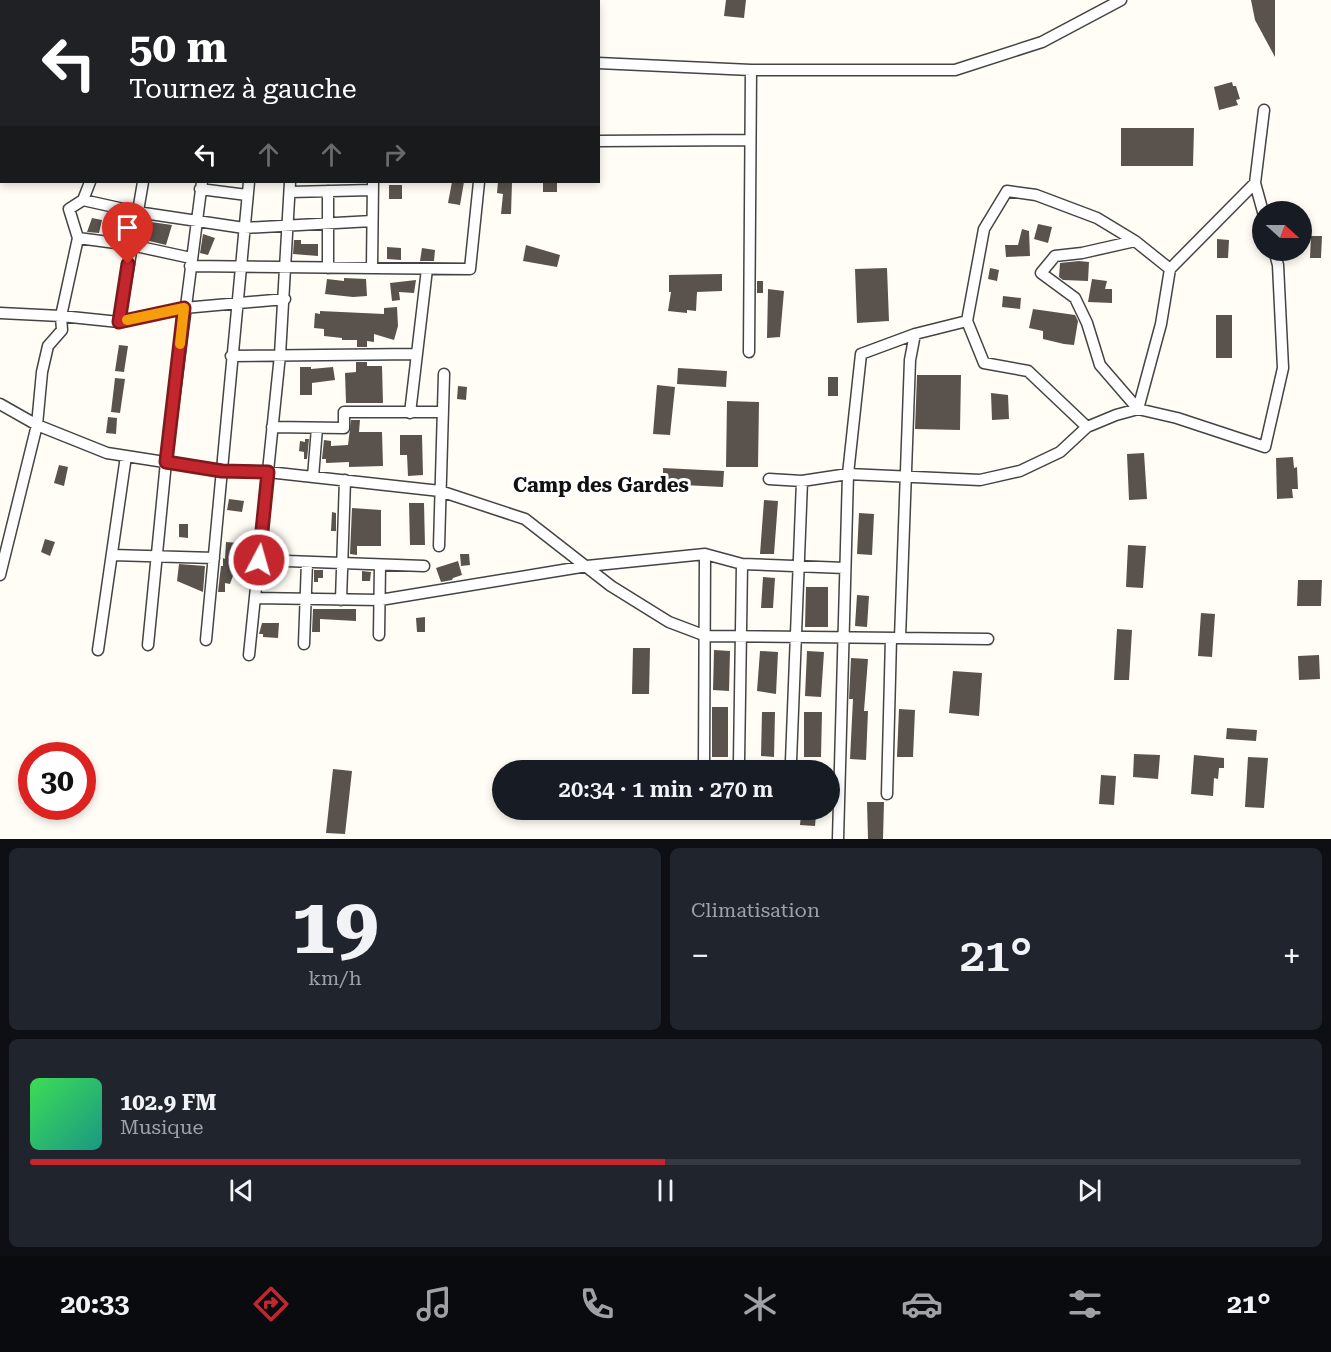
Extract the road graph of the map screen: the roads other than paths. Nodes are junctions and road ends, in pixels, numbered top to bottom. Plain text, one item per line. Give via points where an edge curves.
1 (1121, 0) edge
2 (600, 63) edge
3 (751, 70) junction
4 (1264, 110) dead end
5 (750, 140) junction
6 (600, 141) edge
7 (90, 183) edge
8 (143, 183) edge
9 (249, 183) edge
10 (479, 183) edge
11 (1255, 183) junction
12 (201, 185) edge
13 (372, 186) edge
14 (290, 187) edge
15 (328, 191) junction
16 (247, 195) junction
17 (83, 200) junction
18 (1260, 201) edge
19 (137, 212) junction
20 (372, 221) junction
21 (196, 222) junction
22 (328, 224) junction
23 (289, 226) junction
24 (244, 228) junction
25 (78, 237) junction
26 (1135, 241) junction
27 (131, 245) junction
28 (1277, 261) edge
29 (190, 262) junction
30 (241, 266) junction
31 (286, 267) junction
32 (328, 268) junction
33 (372, 268) junction
34 (427, 269) junction
35 (1170, 269) junction
36 (285, 299) junction
37 (237, 302) junction
38 (184, 308) junction
39 (0, 313) edge
40 (62, 316) junction
41 (967, 321) junction
42 (119, 322) junction
43 (915, 334) junction
44 (748, 352) dead end
45 (416, 354) junction
46 (280, 355) junction
47 (231, 356) junction
48 (444, 374) dead end
49 (0, 404) edge
50 (1138, 409) junction
51 (443, 412) junction
52 (410, 413) junction
53 (37, 425) junction
54 (272, 427) junction
55 (1087, 427) junction
56 (317, 428) junction
57 (126, 456) junction
58 (166, 462) junction
59 (222, 471) junction
60 (268, 472) junction
61 (848, 474) junction
62 (314, 477) junction
63 (906, 477) junction
64 (768, 479) dead end
65 (345, 480) junction
66 (802, 481) junction
67 (440, 491) junction
68 (439, 546) dead end
69 (705, 554) junction
70 (112, 555) junction
71 (158, 556) junction
72 (214, 558) junction
73 (259, 560) junction
74 (307, 562) junction
75 (342, 563) junction
76 (742, 564) junction
77 (380, 565) junction
78 (424, 566) dead end
79 (587, 566) junction
80 (799, 566) junction
81 (845, 568) junction
82 (0, 575) edge
83 (255, 598) junction
84 (306, 599) junction
85 (341, 600) junction
86 (380, 600) junction
87 (379, 635) dead end
88 (706, 636) junction
89 (740, 637) junction
90 (795, 637) junction
91 (843, 638) junction
92 (896, 638) junction
93 (988, 639) dead end
94 (206, 640) dead end
95 (304, 644) dead end
96 (148, 645) dead end
97 (98, 650) dead end
98 (249, 655) dead end
99 (704, 760) edge
100 (739, 760) edge
101 (791, 760) edge
102 (887, 794) dead end
103 (838, 839) edge

1 - 3 street via 1042,42 956,70
2 - 3 street
3 - 5 street
4 - 11 street
5 - 6 street
5 - 44 street
7 - 17 street
8 - 19 street
9 - 16 street
10 - 34 street via 470,269
11 - 18 street
11 - 35 street
12 - 16 street
12 - 21 street
13 - 15 street
13 - 20 street
14 - 15 street
14 - 23 street
15 - 22 street
16 - 24 street
17 - 19 street
17 - 25 street via 69,209
19 - 21 street
19 - 27 street
20 - 22 street
20 - 33 street
21 - 24 street
21 - 29 street
22 - 23 street
22 - 32 street
23 - 24 street
23 - 31 street
24 - 30 street
25 - 27 street
25 - 40 street
26 - 35 street
26 - 41 street via 1097,218 1036,195 1007,191 984,230
26 - 50 street via 1082,254 1055,256 1041,273 1075,298 1100,365
27 - 29 street
27 - 42 street
28 - 50 street via 1283,368 1264,447
29 - 30 street
29 - 38 street
30 - 31 street
30 - 37 street
31 - 32 street
31 - 36 street
32 - 33 street
33 - 34 street
34 - 45 street
35 - 50 street via 1161,324
36 - 37 street
36 - 46 street
37 - 38 street
37 - 47 street
38 - 42 street
38 - 58 street
39 - 40 street
40 - 42 street
40 - 53 street via 62,330 48,346 42,372
41 - 43 street
41 - 55 street via 984,363 1028,371
43 - 61 street via 861,354
43 - 63 street via 910,360
45 - 46 street
45 - 52 street
46 - 47 street
46 - 54 street
47 - 59 street
48 - 51 street
49 - 53 street
50 - 55 street
51 - 52 street
51 - 67 street
52 - 56 street via 344,412 344,428
53 - 57 street via 106,453
53 - 82 street
54 - 56 street
54 - 60 street
55 - 63 street via 1060,452 1020,471 980,480
56 - 62 street
57 - 58 street
57 - 70 street
58 - 59 street
58 - 71 street
59 - 60 street
59 - 72 street
60 - 62 street
60 - 73 street
61 - 63 street
61 - 66 street
61 - 81 street
62 - 65 street
63 - 92 street
64 - 66 street
65 - 67 street
65 - 75 street
66 - 80 street
67 - 68 street
67 - 79 street via 525,519
69 - 76 street
69 - 79 street
69 - 88 street
70 - 71 street
70 - 97 street
71 - 72 street
71 - 96 street
72 - 94 street
73 - 74 street
73 - 83 street
74 - 75 street
74 - 84 street
75 - 77 street
75 - 85 street
76 - 80 street
76 - 89 street
77 - 78 street
77 - 86 street
79 - 86 street
79 - 88 street via 669,622
80 - 81 street
80 - 90 street
81 - 91 street
83 - 84 street
83 - 98 street
84 - 85 street
84 - 95 street
85 - 86 street
86 - 87 street
88 - 89 street
88 - 99 street
89 - 90 street
89 - 100 street
90 - 91 street
90 - 101 street
91 - 92 street
91 - 103 street
92 - 93 street
92 - 102 street

